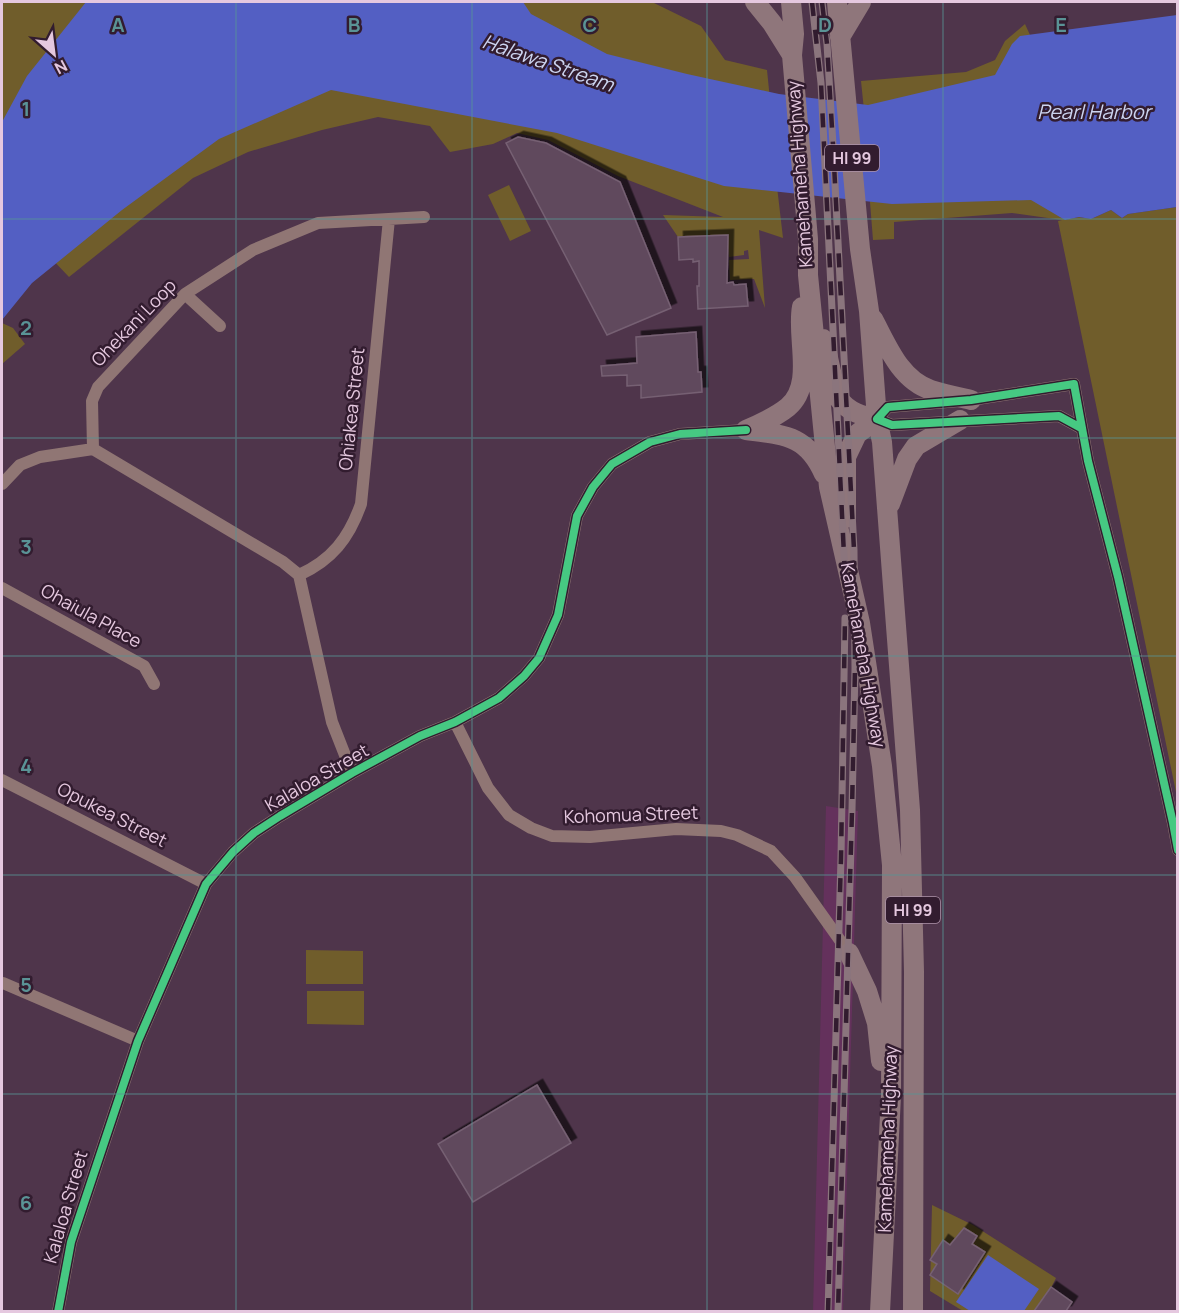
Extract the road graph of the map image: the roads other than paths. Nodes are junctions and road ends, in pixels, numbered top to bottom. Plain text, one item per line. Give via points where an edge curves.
1 (755, 2) edge
2 (791, 2) edge
3 (837, 2) edge
4 (861, 2) edge
5 (840, 37) junction
6 (792, 56) junction
7 (424, 217) dead end
8 (389, 219) junction
9 (808, 275) junction
10 (185, 294) junction
11 (812, 311) junction
12 (869, 311) junction
13 (220, 326) dead end
14 (971, 400) junction
15 (877, 419) junction
16 (960, 420) junction
17 (1081, 428) junction
18 (746, 430) junction
19 (93, 449) junction
20 (2, 484) edge
21 (829, 487) junction
22 (888, 509) junction
23 (848, 564) junction
24 (299, 575) junction
25 (2, 588) edge
26 (154, 684) dead end
27 (455, 722) junction
28 (352, 773) junction
29 (2, 780) edge
30 (1178, 850) edge
31 (206, 884) junction
32 (849, 953) joint
33 (3, 983) edge
34 (138, 1041) junction
35 (891, 1096) junction
36 (58, 1311) edge
37 (880, 1311) edge
38 (913, 1311) edge

1 - 6 main road
2 - 6 main road, Kamehameha Highway / HI 99
3 - 5 main road, Kamehameha Highway / HI 99
4 - 5 main road
5 - 12 main road, Kamehameha Highway / HI 99
6 - 9 main road, Kamehameha Highway / HI 99
7 - 8 street, Ohekani Loop
8 - 10 street, Ohekani Loop via 318,223 253,250
8 - 24 street, Ohiakea Street via 361,504 339,545 319,566
9 - 11 main road, Kamehameha Highway / HI 99
9 - 18 main road via 800,318 800,391 789,406
10 - 13 street
10 - 19 street, Ohekani Loop via 98,387 92,401
11 - 15 main road via 828,352 839,399 857,414
11 - 21 main road, Kamehameha Highway / HI 99
12 - 14 main road via 896,363 910,376 928,389
12 - 15 main road, Kamehameha Highway / HI 99
14 - 15 street via 888,407
14 - 17 street via 1074,384
15 - 16 street via 892,425
15 - 22 main road, Kamehameha Highway / HI 99
15 - 23 main road via 857,434 846,457
16 - 17 street via 1059,416
16 - 22 main road via 916,446
17 - 30 street
18 - 21 main road via 784,435 805,445 817,458
18 - 27 street, Kalaloa Street via 680,434 650,442 612,464 577,516 558,615 539,658 498,698
19 - 20 street via 40,457 20,465
19 - 24 street via 284,562
21 - 23 main road, Kamehameha Highway / HI 99
22 - 38 main road, Kamehameha Highway / HI 99 via 910,810
23 - 35 main road, Kamehameha Highway / HI 99 via 882,765 892,866
24 - 28 street via 332,722
25 - 26 street, Ohaiula Place via 144,666
27 - 28 street, Kalaloa Street
27 - 32 street, Kohomua Street via 488,788 509,815 531,828 552,836 571,837 676,829 737,835 771,851 795,877
28 - 31 street, Kalaloa Street via 254,833
29 - 31 street, Opukea Street
31 - 34 street, Kalaloa Street
32 - 35 main road via 877,1023 882,1065
33 - 34 street
34 - 36 street, Kalaloa Street via 71,1242
35 - 37 main road, Kamehameha Highway / HI 99

